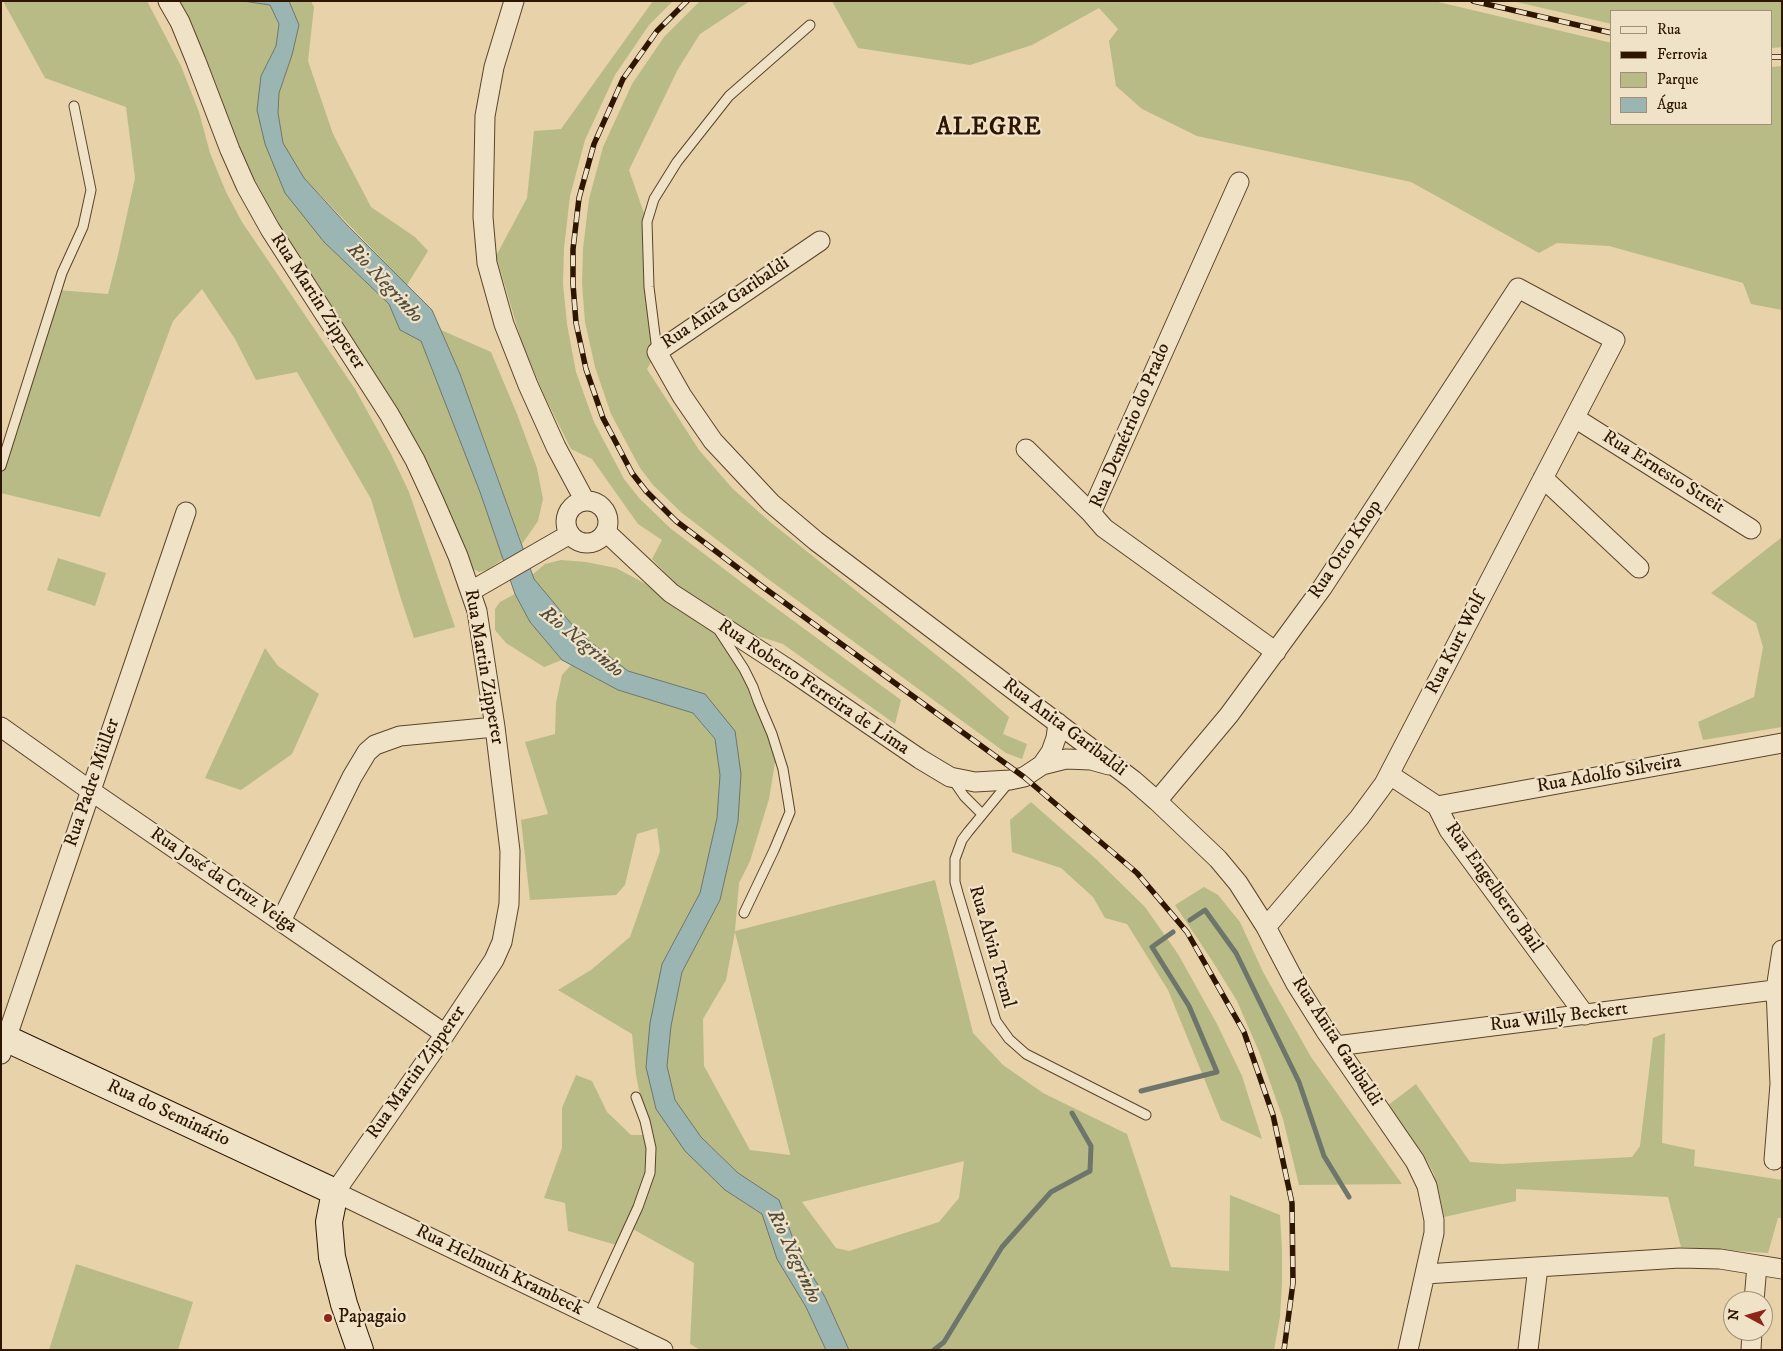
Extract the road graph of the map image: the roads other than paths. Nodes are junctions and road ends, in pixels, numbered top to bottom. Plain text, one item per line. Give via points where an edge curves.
1 (168, 1) edge
2 (514, 1) edge
3 (810, 24) dead end
4 (74, 106) dead end
5 (1239, 182) dead end
6 (820, 241) dead end
7 (1518, 288) joint
8 (657, 352) junction
9 (1574, 418) junction
10 (1026, 449) dead end
11 (1, 466) edge
12 (1543, 478) junction
13 (585, 502) junction
14 (186, 512) dead end
15 (1091, 513) junction
16 (1751, 529) dead end
17 (606, 532) junction
18 (570, 534) junction
19 (1639, 568) dead end
20 (471, 591) junction
21 (712, 620) junction
22 (1276, 652) junction
23 (1058, 723) junction
24 (1, 727) edge
25 (494, 727) junction
26 (1782, 743) edge
27 (1042, 765) junction
28 (1115, 767) junction
29 (1390, 775) junction
30 (950, 777) junction
31 (1010, 780) junction
32 (91, 791) junction
33 (1157, 801) junction
34 (1437, 806) junction
35 (982, 814) junction
36 (744, 913) dead end
37 (281, 922) junction
38 (1266, 927) junction
39 (1782, 950) edge
40 (1779, 989) edge
41 (1585, 1015) junction
42 (445, 1034) junction
43 (3, 1043) edge
44 (1336, 1046) junction
45 (1781, 1084) edge
46 (636, 1097) dead end
47 (1146, 1115) dead end
48 (1774, 1160) dead end
49 (335, 1192) junction
50 (1757, 1265) junction
51 (1538, 1267) junction
52 (1782, 1269) edge
53 (1425, 1274) junction
54 (1755, 1291) edge
55 (588, 1314) junction
56 (360, 1350) edge
57 (663, 1350) edge
58 (1408, 1350) edge
59 (1528, 1350) edge

1 - 20 street, Rua Martin Zipperer via 193,53 246,186 411,453 438,508
2 - 13 street via 494,67 485,116 482,217 487,263 504,324 528,385
3 - 8 lane via 729,96 677,162 654,199 647,222 649,287
4 - 11 lane via 91,190 83,227 62,274
5 - 15 street, Rua Demétrio do Prado
6 - 8 street, Rua Anita Garibaldi
7 - 9 street, Rua Kurt Wolf via 1615,340
7 - 22 street, Rua Otto Knop via 1350,546
8 - 23 street, Rua Anita Garibaldi via 713,441 771,503 816,541
9 - 12 street, Rua Kurt Wolf
9 - 16 street, Rua Ernesto Streit
10 - 15 street
12 - 19 street
12 - 29 street, Rua Kurt Wolf
13 - 17 street via 594,502 607,514
13 - 18 street via 577,504 567,517
14 - 32 street, Rua Padre Müller
15 - 22 street, Rua Demétrio do Prado via 1104,528
17 - 18 street via 593,543 576,540
17 - 21 street, Rua Roberto Ferreira de Lima via 671,593
18 - 20 street
20 - 25 street, Rua Martin Zipperer via 477,611
21 - 30 street, Rua Roberto Ferreira de Lima
21 - 36 lane via 753,687 783,769 790,812
22 - 33 street, Rua Otto Knop
23 - 27 street, Rua Roberto Ferreira de Lima via 1051,752
23 - 28 street, Rua Anita Garibaldi
24 - 32 street, Rua José da Cruz Veiga
25 - 37 street via 400,736 375,744 352,777
25 - 42 street, Rua Martin Zipperer via 510,851 507,924 494,960
26 - 34 street, Rua Adolfo Silveira
27 - 28 street, Rua Roberto Ferreira de Lima via 1066,759 1091,760
27 - 31 street, Rua Roberto Ferreira de Lima via 1024,777
28 - 33 street, Rua Anita Garibaldi
29 - 34 street, Rua Engelberto Bail
29 - 38 street, Rua Kurt Wolf via 1359,818
30 - 31 street, Rua Roberto Ferreira de Lima via 975,782
30 - 35 lane
31 - 35 lane, Rua Alvin Treml
32 - 37 street, Rua José da Cruz Veiga
32 - 43 street, Rua Padre Müller
33 - 38 street, Rua Anita Garibaldi via 1218,859
34 - 41 street, Rua Engelberto Bail via 1449,830
35 - 47 lane, Rua Alvin Treml via 958,849 956,882 996,1021 1026,1054
37 - 42 street, Rua José da Cruz Veiga
38 - 44 street, Rua Anita Garibaldi via 1296,984
39 - 40 street
40 - 41 street, Rua Willy Beckert
40 - 45 street
41 - 44 street, Rua Willy Beckert
42 - 49 street, Rua Martin Zipperer
43 - 49 street, Rua do Seminário
44 - 53 street, Rua Anita Garibaldi via 1415,1161 1427,1186 1434,1232
45 - 48 street
46 - 55 lane via 651,1148 650,1174
49 - 55 street, Rua Helmuth Krambeck
49 - 56 street, Rua Martin Zipperer via 329,1222 332,1257
50 - 51 street via 1720,1259 1680,1258
50 - 52 street
50 - 54 street
51 - 53 street
51 - 59 street
53 - 58 street, Rua Anita Garibaldi
55 - 57 street, Rua Helmuth Krambeck

